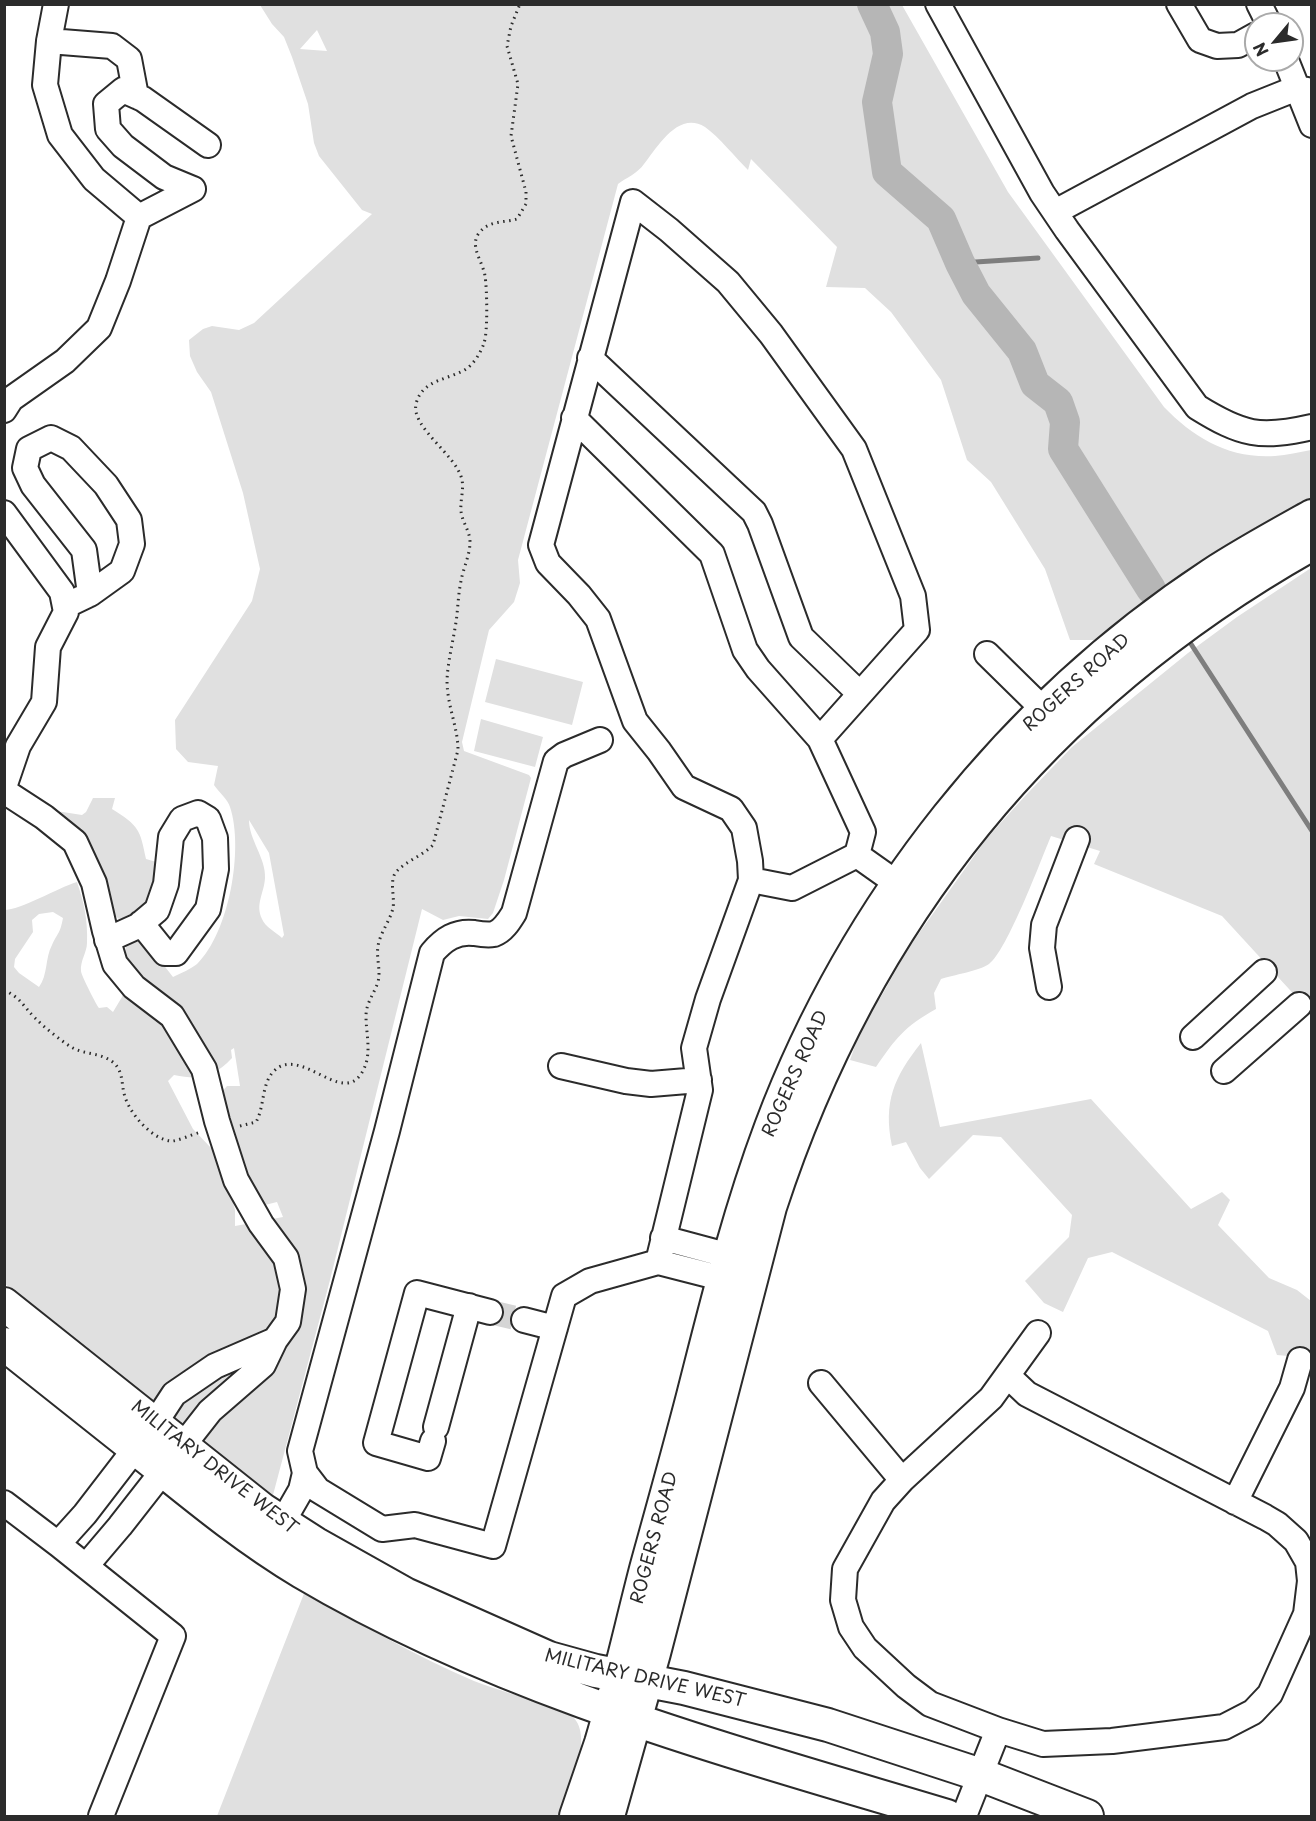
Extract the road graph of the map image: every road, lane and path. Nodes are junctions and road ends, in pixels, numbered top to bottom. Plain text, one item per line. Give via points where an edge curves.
1 (56, 4) edge
2 (520, 4) edge
3 (938, 4) edge
4 (1179, 4) edge
5 (49, 41) junction
6 (1244, 42) edge
7 (1293, 72) edge
8 (1304, 89) edge
9 (136, 96) junction
10 (1311, 125) edge
11 (208, 145) dead end
12 (1055, 212) junction
13 (139, 217) junction
14 (590, 358) junction
15 (4, 410) edge
16 (574, 418) junction
17 (1311, 426) edge
18 (4, 513) edge
19 (1311, 516) edge
20 (1311, 544) edge
21 (90, 594) junction
22 (65, 606) junction
23 (987, 654) dead end
24 (860, 694) junction
25 (1044, 710) junction
26 (819, 739) junction
27 (600, 740) dead end
28 (4, 789) edge
29 (1077, 839) dead end
30 (865, 860) junction
31 (751, 880) junction
32 (909, 892) junction
33 (141, 923) junction
34 (107, 940) junction
35 (1264, 972) dead end
36 (1049, 987) dead end
37 (4, 990) edge
38 (1299, 1005) dead end
39 (1192, 1037) dead end
40 (561, 1066) dead end
41 (1224, 1071) dead end
42 (699, 1080) junction
43 (220, 1130) junction
44 (663, 1238) junction
45 (658, 1262) junction
46 (739, 1271) junction
47 (4, 1304) edge
48 (524, 1320) tunnel mouth
49 (555, 1328) junction
50 (1038, 1333) dead end
51 (275, 1340) junction
52 (4, 1344) edge
53 (1300, 1360) dead end
54 (1008, 1376) junction
55 (821, 1383) dead end
56 (155, 1423) junction
57 (434, 1434) joint
58 (183, 1446) junction
59 (136, 1448) junction
60 (164, 1471) junction
61 (305, 1473) junction
62 (902, 1480) junction
63 (103, 1490) junction
64 (1235, 1502) junction
65 (4, 1503) edge
66 (289, 1510) junction
67 (131, 1512) junction
68 (58, 1544) junction
69 (86, 1566) junction
70 (632, 1678) junction
71 (623, 1716) junction
72 (998, 1730) junction
73 (981, 1775) junction
74 (101, 1816) edge
75 (576, 1816) edge
76 (608, 1816) edge
77 (946, 1816) edge
78 (964, 1816) edge
79 (1087, 1816) edge

1 - 5 street
2 - 43 path via 507,46 518,84 511,136 526,204 517,219 487,226 476,240 486,290 485,341 480,353 468,368 427,387 416,405 422,424 459,473 461,513 470,543 460,582 447,680 458,750 436,838 426,852 395,873 393,910 378,943 379,976 368,1006 367,1059 360,1076 339,1083 304,1067 279,1068 266,1085 256,1122
3 - 12 street
4 - 6 street via 1200,40 1217,46
5 - 9 street via 112,46 129,59
5 - 13 street via 45,85 60,135 94,179
7 - 8 street
8 - 10 street
8 - 12 street via 1252,106
9 - 11 street
9 - 13 street via 123,90 106,104 108,129 123,146 164,177 193,189
12 - 17 street via 1197,407 1225,424 1253,433 1286,433
13 - 15 street via 99,328 65,361 11,399
14 - 16 street
14 - 24 street via 754,512 801,637
14 - 24 street via 633,202 728,282 771,334 854,449 913,596 917,630
16 - 26 street via 712,554 745,650
16 - 31 street via 541,546 548,563 598,619 634,721 684,787 731,809 744,828
18 - 22 street via 62,592
19 - 25 main road, ROGERS ROAD via 1185,594 1116,646
20 - 32 main road, ROGERS ROAD via 1249,581 1132,665 1046,744 969,832
21 - 21 street via 84,550 33,485 25,468 29,449 51,438 71,448 106,485 129,520 132,544 122,571
21 - 22 street
22 - 28 street via 66,612 48,646 44,702 18,746
23 - 25 street
24 - 26 street
25 - 32 main road, ROGERS ROAD via 969,790 926,846
26 - 30 street via 863,832
27 - 61 street via 556,761 514,913 503,928 493,934 465,932 450,936 432,952 300,1451
28 - 34 street via 75,842 94,883
29 - 36 street via 1044,925 1042,948
30 - 31 street via 792,888
30 - 32 street
31 - 42 street via 694,1048
32 - 46 main road, ROGERS ROAD via 842,976 792,1077 760,1158
33 - 33 street via 157,910 166,884 171,837 182,819 198,813 208,819 215,838 216,868 208,909 176,952 165,953
33 - 34 street
34 - 43 street via 115,964 134,987 172,1016 183,1034 204,1070
35 - 39 street
37 - 43 path via 21,1000 33,1016 70,1046 115,1064 122,1076 124,1096 152,1133 176,1141
38 - 41 street
40 - 42 street via 651,1084
42 - 44 street via 700,1090
43 - 51 street via 236,1180 286,1258 293,1289 288,1322
44 - 45 street
44 - 46 street
45 - 46 street
45 - 49 street via 591,1281 564,1296
46 - 70 main road, ROGERS ROAD
47 - 56 main road, MILITARY DRIVE WEST
48 - 49 street
49 - 61 street via 493,1546 416,1517 382,1529 318,1490
50 - 54 street
51 - 56 street via 215,1366 174,1394
51 - 58 street via 264,1365 210,1411
52 - 59 main road, MILITARY DRIVE WEST
53 - 64 street via 1292,1388
54 - 62 street via 992,1398
54 - 64 street via 1027,1394
55 - 62 street
56 - 58 main road, MILITARY DRIVE WEST
56 - 59 street
57 - 57 street via 428,1458 376,1443 417,1293 479,1309
58 - 60 street
58 - 66 main road, MILITARY DRIVE WEST via 263,1510
59 - 60 main road, MILITARY DRIVE WEST
59 - 63 street
60 - 67 street
60 - 71 main road, MILITARY DRIVE WEST via 216,1513 301,1571 419,1635
61 - 66 street via 301,1490
62 - 72 street via 883,1501 845,1569 843,1600 851,1627 865,1648 930,1704
63 - 67 street
63 - 68 street
64 - 72 street via 1277,1524 1296,1541 1308,1562 1310,1581 1306,1614 1270,1694 1253,1712 1224,1728 1112,1741 1043,1744
65 - 68 street
66 - 70 main road, MILITARY DRIVE WEST via 316,1544 405,1594 549,1658
67 - 69 street
68 - 69 street
69 - 74 street via 173,1636
70 - 71 main road, ROGERS ROAD
70 - 73 main road, MILITARY DRIVE WEST via 828,1725
71 - 75 main road, ROGERS ROAD via 602,1739
71 - 76 main road, ROGERS ROAD
71 - 77 main road, MILITARY DRIVE WEST
72 - 73 street
73 - 78 street
73 - 79 main road, MILITARY DRIVE WEST

